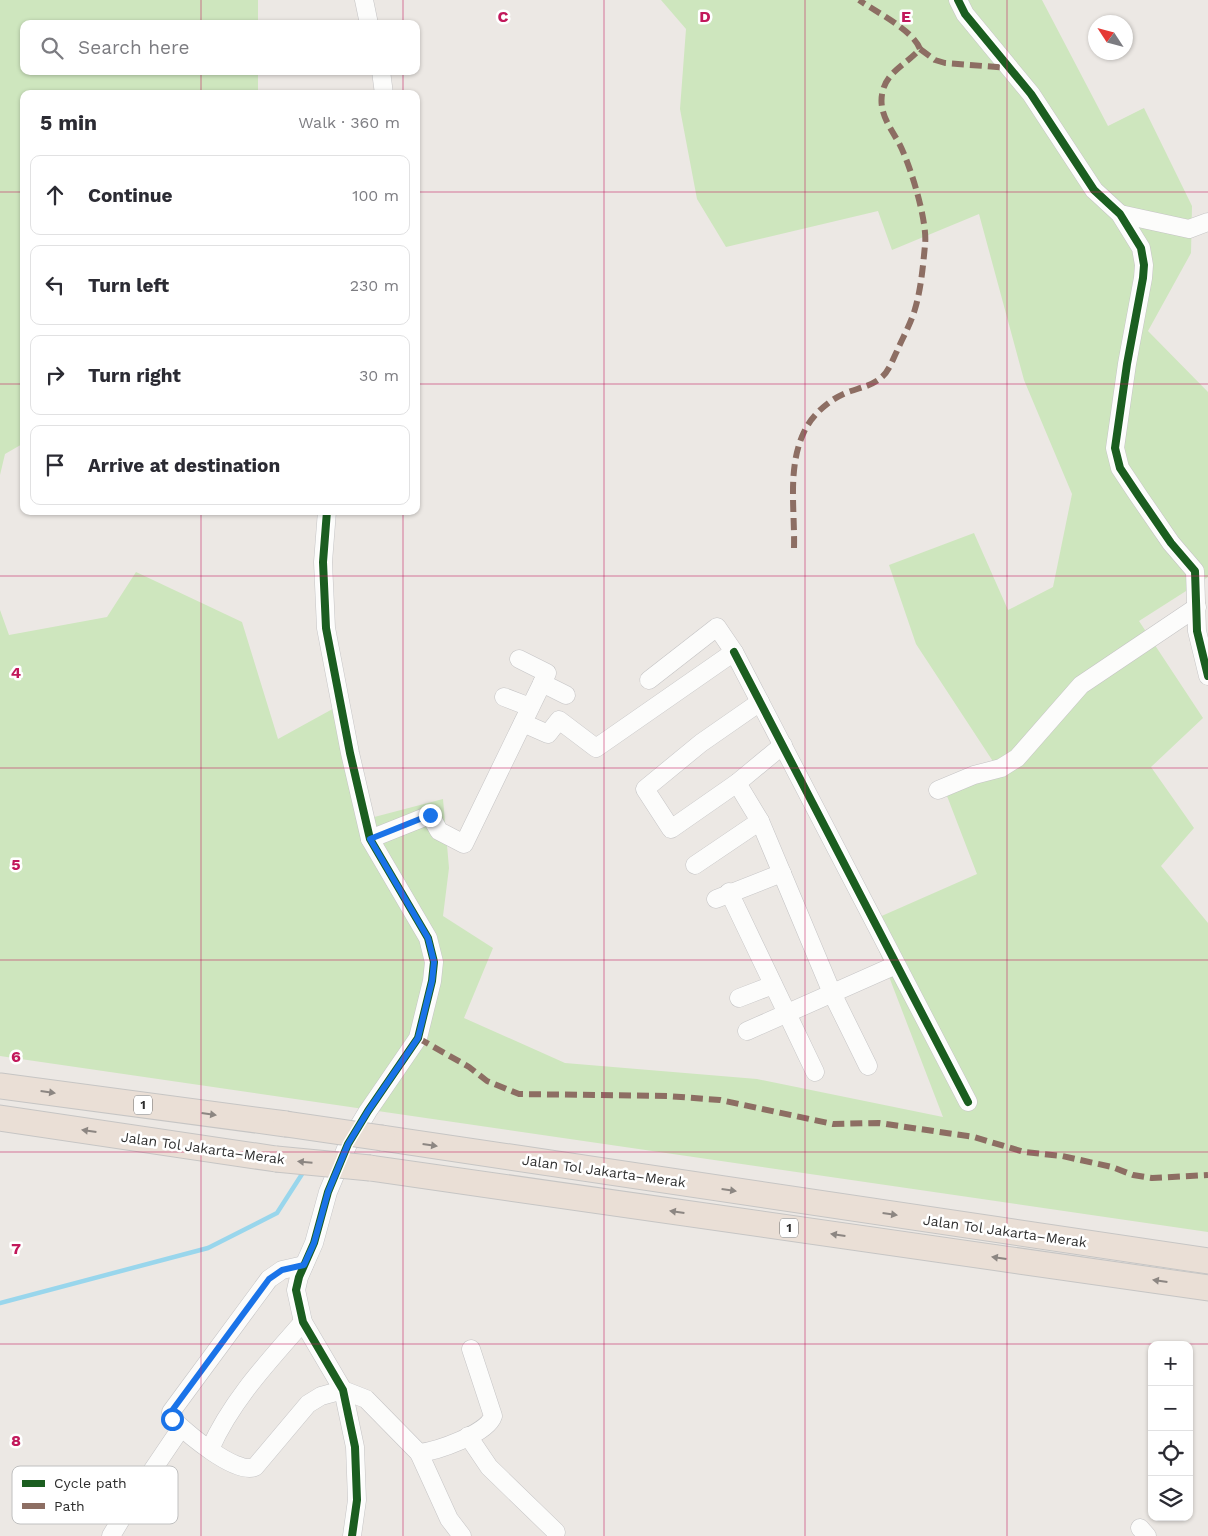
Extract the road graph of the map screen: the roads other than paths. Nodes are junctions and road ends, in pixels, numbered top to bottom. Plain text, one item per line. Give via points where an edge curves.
1 (364, 0) edge
2 (958, 0) edge
3 (368, 20) edge
4 (382, 75) edge
5 (383, 90) edge
6 (1120, 214) junction
7 (1208, 222) edge
8 (327, 515) edge
9 (1197, 607) junction
10 (734, 652) junction
11 (519, 659) dead end
12 (1208, 676) edge
13 (649, 680) dead end
14 (542, 683) junction
15 (566, 695) dead end
16 (504, 697) dead end
17 (760, 702) junction
18 (526, 715) junction
19 (783, 745) junction
20 (737, 783) junction
21 (938, 790) dead end
22 (760, 821) junction
23 (370, 839) junction
24 (695, 864) dead end
25 (782, 873) junction
26 (896, 965) junction
27 (773, 985) junction
28 (832, 994) junction
29 (739, 998) dead end
30 (787, 1014) junction
31 (747, 1031) dead end
32 (868, 1066) dead end
33 (815, 1072) dead end
34 (0, 1086) edge
35 (968, 1102) dead end
36 (0, 1118) edge
37 (1208, 1261) edge
38 (304, 1265) junction
39 (1208, 1288) edge
40 (303, 1322) junction
41 (471, 1349) dead end
42 (343, 1390) junction
43 (181, 1428) junction
44 (468, 1436) junction
45 (210, 1449) junction
46 (419, 1453) junction
47 (155, 1466) edge
48 (118, 1524) edge
49 (556, 1532) dead end
50 (111, 1536) edge
51 (352, 1536) edge
52 (462, 1536) edge

1 - 3 street
2 - 6 street via 965,14 1031,94 1094,190
4 - 5 street
6 - 7 street via 1189,229
6 - 9 street via 1136,239 1144,265 1115,448 1120,468 1171,543 1195,571
8 - 23 street via 323,562 326,628
9 - 12 street via 1197,631
9 - 21 street via 1080,685 1017,758 1001,768
10 - 13 street via 717,627
10 - 17 street
10 - 18 street via 596,748 559,720 548,734
11 - 14 street via 547,673
14 - 15 street
14 - 18 street
16 - 18 street
17 - 19 street
17 - 20 street via 701,742 645,789 671,829
18 - 23 street via 464,844 439,832 430,815
19 - 20 street
19 - 26 street
20 - 22 street
22 - 24 street
22 - 25 street
23 - 38 street via 428,938 434,962 432,981 418,1038 348,1144
25 - 27 street via 722,895
25 - 28 street
26 - 28 street
26 - 35 street
27 - 29 street
27 - 30 street
28 - 30 street
28 - 32 street
30 - 31 street
30 - 33 street
34 -> 37 highway, Jalan Tol Jakarta–Merak / 1, bridge via 286,1124
39 -> 36 highway, Jalan Tol Jakarta–Merak / 1, bridge
38 - 40 street via 296,1290
38 - 43 street via 277,1273 258,1294 171,1412 172,1419
40 - 42 street
40 - 45 street via 246,1389
41 - 44 street via 493,1416 489,1424
42 - 45 street via 321,1396 308,1404 255,1467 236,1466
42 - 46 street via 366,1399
42 - 51 street via 355,1447 357,1500
43 - 45 street
43 - 47 street
44 - 46 street via 451,1446
44 - 49 street via 489,1468
46 - 52 street via 449,1519
48 - 50 street

